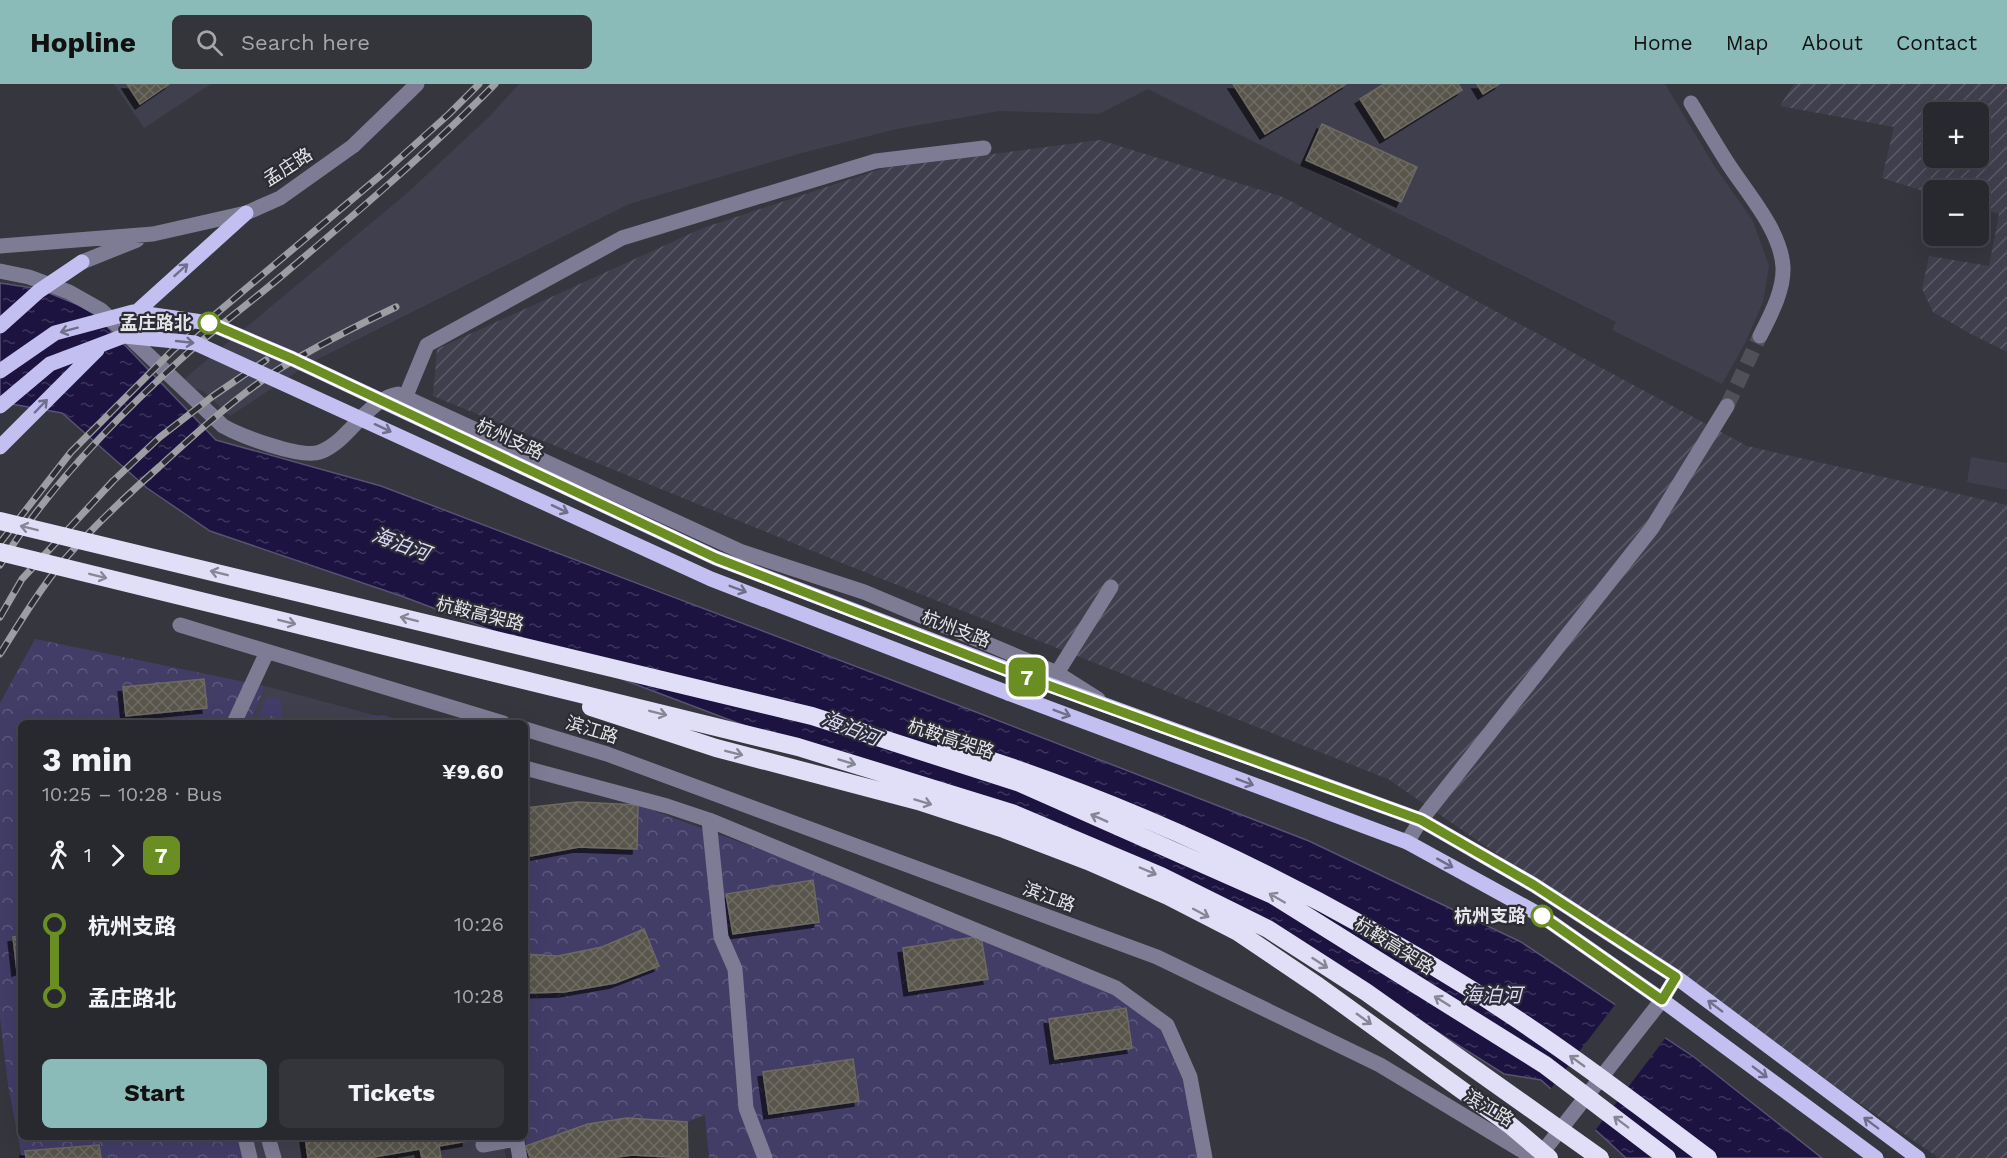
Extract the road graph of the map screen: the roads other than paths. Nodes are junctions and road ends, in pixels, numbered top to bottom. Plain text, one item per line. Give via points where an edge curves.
1 (417, 84) edge
2 (1691, 103) dead end
3 (984, 148) dead end
4 (246, 213) junction
5 (153, 234) junction
6 (0, 246) edge
7 (82, 262) joint
8 (0, 271) edge
9 (0, 326) edge
10 (1760, 336) tunnel mouth
11 (0, 371) edge
12 (405, 398) junction
13 (0, 406) edge
14 (1728, 406) tunnel mouth
15 (0, 447) edge
16 (0, 520) edge
17 (0, 552) edge
18 (1111, 587) dead end
19 (180, 625) dead end
20 (267, 652) junction
21 (458, 664) junction
22 (1057, 673) junction
23 (772, 706) junction
24 (1111, 708) junction
25 (235, 720) edge
26 (493, 720) edge
27 (528, 730) edge
28 (528, 769) edge
29 (709, 820) junction
30 (1421, 820) junction
31 (1407, 842) junction
32 (1676, 977) junction
33 (1662, 1000) junction
34 (246, 1140) edge
35 (269, 1140) edge
36 (509, 1140) edge
37 (516, 1140) edge
38 (483, 1147) edge
39 (1545, 1154) edge
40 (250, 1158) edge
41 (274, 1158) edge
42 (520, 1158) edge
43 (765, 1158) edge
44 (1205, 1158) edge
45 (1534, 1158) edge
46 (1600, 1158) edge
47 (1667, 1158) edge
48 (1708, 1158) edge
49 (1876, 1158) edge
50 (1918, 1158) edge

1 - 4 street, 孟庄路 via 353,146 280,198
2 - 10 street via 1777,241 1783,268 1777,302
3 - 12 street via 876,161 622,238 427,345
4 - 5 street, 孟庄路
15 -> 4 main road, bridge via 148,301
5 - 6 street
5 - 7 street
7 - 9 main road, bridge via 39,291
8 - 12 street via 69,292 101,310 223,426 238,435 301,453 318,453 334,445 386,396 398,394
24 -> 11 main road, 杭州支路, bridge via 716,558 209,323 133,312 55,333
12 - 22 street via 742,552 864,592
13 -> 31 main road, bridge via 50,364 124,336 195,343 711,579
14 - 30 street via 1652,528
23 -> 16 highway, 杭鞍高架路, bridge
17 -> 21 highway, bridge
18 - 22 street
19 - 20 street
20 - 25 street
20 - 26 street
21 -> 39 highway, bridge via 716,748 929,804 1078,857 1168,896 1238,933 1318,986
21 -> 46 highway, bridge via 798,747 1012,813 1161,876 1268,929
22 - 24 street
47 -> 23 highway, 杭鞍高架路, bridge via 1545,1065 1273,895 1020,783
48 -> 23 highway, bridge via 1472,990 1278,880 1078,790 1003,764 916,737
24 - 30 main road, 杭州支路
27 - 45 street, 滨江路 via 607,754 1157,957 1380,1065
28 - 29 street
29 - 43 street via 721,937 735,969 746,1108
29 - 44 street via 1116,988 1167,1025 1190,1077
30 - 31 street
30 - 32 main road, 杭州支路 via 1534,885
31 -> 33 main road via 1542,916
32 - 33 street
50 -> 32 main road, 杭州支路
33 - 39 street, bridge
33 -> 49 main road
34 - 40 street
35 - 41 street
36 - 38 street
37 - 42 street

